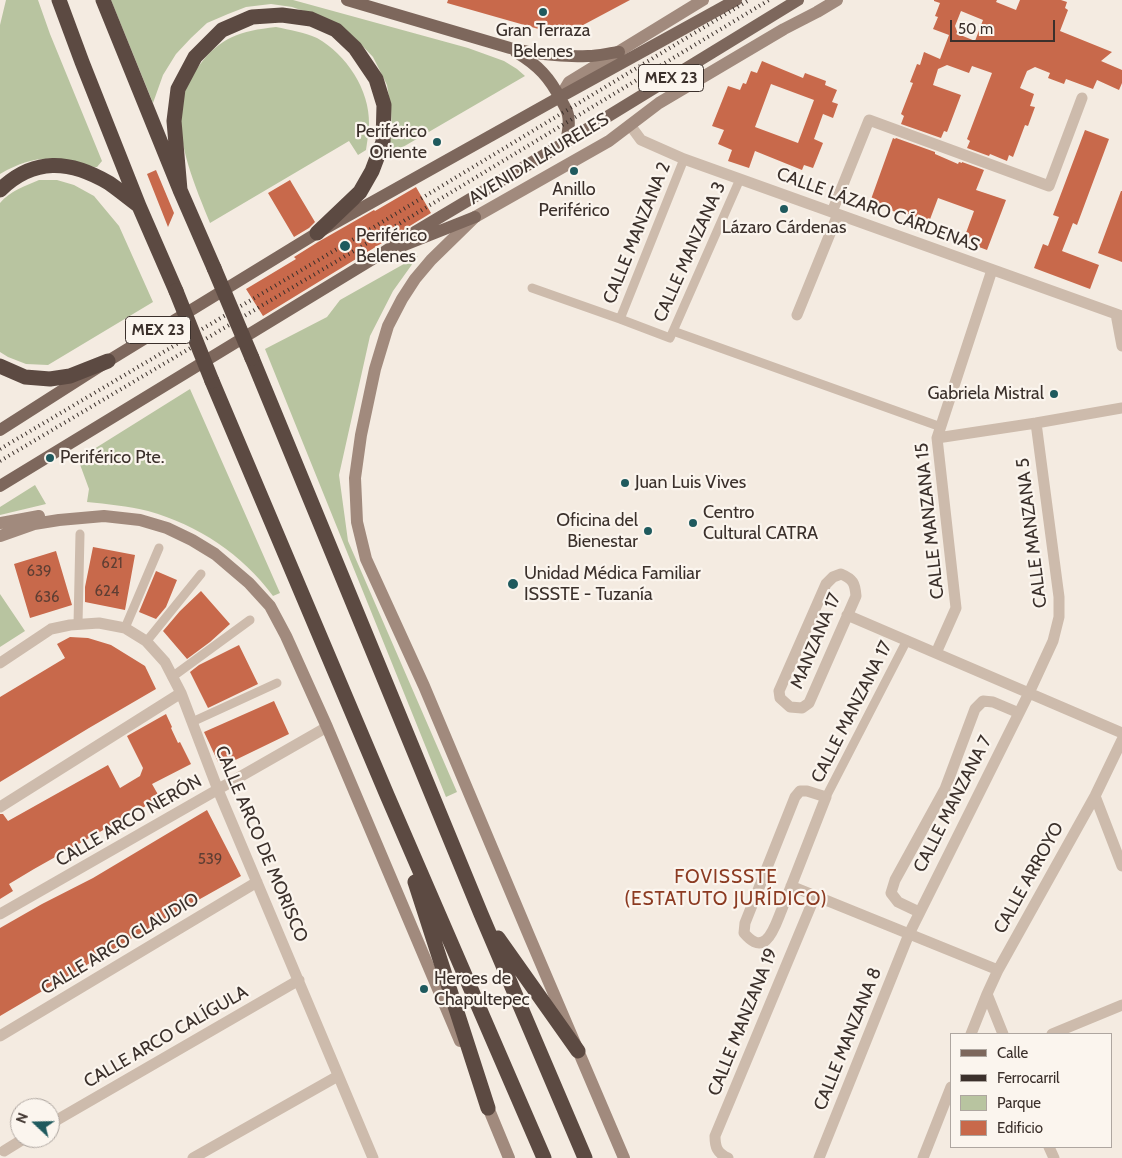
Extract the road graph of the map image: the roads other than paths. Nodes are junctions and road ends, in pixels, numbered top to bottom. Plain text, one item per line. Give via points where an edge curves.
1 (59, 0) edge
2 (103, 0) edge
3 (347, 0) edge
4 (703, 0) edge
5 (736, 0) edge
6 (798, 0) edge
7 (837, 0) edge
8 (510, 48) junction
9 (619, 52) junction
10 (560, 97) junction
11 (1082, 98) dead end
12 (630, 125) junction
13 (566, 142) junction
14 (684, 159) junction
15 (740, 179) junction
16 (0, 190) edge
17 (180, 190) junction
18 (140, 206) junction
19 (835, 213) junction
20 (475, 217) junction
21 (317, 233) junction
22 (381, 254) junction
23 (992, 270) junction
24 (532, 288) dead end
25 (797, 315) dead end
26 (1119, 315) edge
27 (620, 319) junction
28 (671, 334) junction
29 (1122, 346) edge
30 (108, 361) junction
31 (0, 366) edge
32 (1122, 408) edge
33 (1036, 423) junction
34 (941, 427) junction
35 (0, 430) edge
36 (937, 438) junction
37 (0, 486) edge
38 (59, 520) junction
39 (0, 523) edge
40 (80, 534) dead end
41 (0, 536) edge
42 (159, 548) dead end
43 (200, 574) dead end
44 (847, 615) junction
45 (250, 620) dead end
46 (78, 624) junction
47 (125, 628) junction
48 (907, 640) junction
49 (146, 642) junction
50 (936, 653) junction
51 (0, 663) edge
52 (172, 677) junction
53 (278, 683) dead end
54 (181, 693) junction
55 (1029, 693) junction
56 (1019, 713) junction
57 (192, 722) junction
58 (328, 727) junction
59 (1122, 733) edge
60 (1122, 740) edge
61 (218, 790) junction
62 (387, 795) junction
63 (1095, 796) junction
64 (826, 798) junction
65 (0, 807) edge
66 (1122, 866) edge
67 (257, 882) junction
68 (791, 886) junction
69 (814, 896) junction
70 (919, 912) junction
71 (0, 914) edge
72 (481, 914) junction
73 (908, 934) junction
74 (998, 970) junction
75 (299, 980) junction
76 (987, 994) junction
77 (1122, 1005) edge
78 (971, 1033) edge
79 (1003, 1033) edge
80 (1054, 1033) edge
81 (0, 1036) edge
82 (578, 1051) junction
83 (338, 1076) junction
84 (950, 1090) edge
85 (488, 1108) junction
86 (60, 1118) edge
87 (193, 1158) edge
88 (373, 1158) edge
89 (510, 1158) edge
90 (544, 1158) edge
91 (585, 1158) edge
92 (624, 1158) edge
93 (728, 1158) edge
94 (819, 1158) edge
95 (924, 1158) edge

1 - 18 highway
2 - 17 highway
3 - 8 main road
4 - 9 main road
5 - 10 main road, MEX 23
6 - 13 main road, AVENIDA LAURELES / MEX 23
7 - 12 main road, AVENIDA LAURELES via 658,103
8 - 9 main road via 590,56
8 - 10 main road via 530,60
9 - 10 main road via 569,82
10 - 13 main road via 568,113 570,127
10 - 21 main road, MEX 23
11 - 19 street via 1049,186 869,120
12 - 14 street, CALLE LÁZARO CÁRDENAS via 641,140
12 - 20 main road, AVENIDA LAURELES via 609,141
13 - 22 main road, AVENIDA LAURELES / MEX 23
14 - 15 street, CALLE LÁZARO CÁRDENAS
14 - 27 street, CALLE MANZANA 2
15 - 19 street, CALLE LÁZARO CÁRDENAS
15 - 28 street, CALLE MANZANA 3
16 - 18 highway via 28,171 62,165 90,173
17 - 21 highway via 174,122 178,89 195,57 222,30 252,17 282,14 311,19 336,30 356,48 376,79 384,105 383,142 372,171 360,192
17 - 72 highway, bridge
18 - 62 highway, bridge
19 - 23 street, CALLE LÁZARO CÁRDENAS
19 - 25 street
20 - 22 main road
20 - 82 main road, AVENIDA LAURELES via 415,279 388,326 361,436 355,478 357,522 366,559 424,686
21 - 30 main road, MEX 23
22 - 37 main road, AVENIDA LAURELES / MEX 23
23 - 26 street, CALLE LÁZARO CÁRDENAS
23 - 34 street, CALLE MANZANA 15
24 - 27 street
26 - 29 street
27 - 28 street
28 - 34 street
30 - 31 highway via 70,376 50,379 25,377
30 - 35 main road, MEX 23
32 - 33 street
33 - 36 street
33 - 55 street, CALLE MANZANA 5 via 1059,617 1053,641
34 - 36 street, CALLE MANZANA 15
36 - 50 street, CALLE MANZANA 15 via 956,608
38 - 39 main road via 41,516
38 - 41 main road via 34,524
38 - 58 main road via 104,516 140,520 167,528 215,554 239,573 270,606
40 - 46 street
42 - 47 street
43 - 49 street
44 - 44 street, MANZANA 17 via 809,703 802,708 790,707 780,698 779,691 826,584 841,574 856,586 856,596
44 - 48 street
45 - 52 street
46 - 47 street, CALLE ARCO DE MORISCO via 99,623
46 - 51 street, CALLE ARCO DE MORISCO via 51,629
47 - 49 street, CALLE ARCO DE MORISCO
48 - 50 street
48 - 64 street, CALLE MANZANA 17
49 - 52 street, CALLE ARCO DE MORISCO via 164,662
50 - 55 street
52 - 54 street, CALLE ARCO DE MORISCO
53 - 57 street
54 - 57 street, CALLE ARCO DE MORISCO
54 - 65 street
55 - 56 street, CALLE MANZANA 7
55 - 59 street
56 - 70 street, CALLE MANZANA 7
56 - 70 street, CALLE MANZANA 7 via 993,702 983,702 975,709 945,789 891,893 898,902
57 - 61 street, CALLE ARCO DE MORISCO
58 - 61 street, CALLE ARCO NERÓN
58 - 85 main road
60 - 63 street, CALLE ARROYO
61 - 67 street, CALLE ARCO DE MORISCO
61 - 71 street, CALLE ARCO NERÓN
62 - 85 highway
62 - 90 highway
63 - 66 street
63 - 74 street, CALLE ARROYO
64 - 68 street
64 - 68 street via 807,790 795,796 745,923 744,933 750,940 765,941 771,934
67 - 75 street, CALLE ARCO DE MORISCO
67 - 81 street, CALLE ARCO CLAUDIO
68 - 69 street
69 - 73 street
69 - 93 street, CALLE MANZANA 19 via 715,1136 718,1152
70 - 73 street, CALLE MANZANA 7
72 - 82 highway
72 - 91 highway
73 - 74 street
73 - 94 street, CALLE MANZANA 8
74 - 76 street, CALLE ARROYO
75 - 83 street, CALLE ARCO DE MORISCO
75 - 86 street, CALLE ARCO CALÍGULA
76 - 78 street, CALLE ARROYO
76 - 79 street
77 - 80 street
82 - 92 main road, AVENIDA LAURELES
83 - 87 street
83 - 88 street, CALLE ARCO DE MORISCO
84 - 95 street
85 - 89 main road

